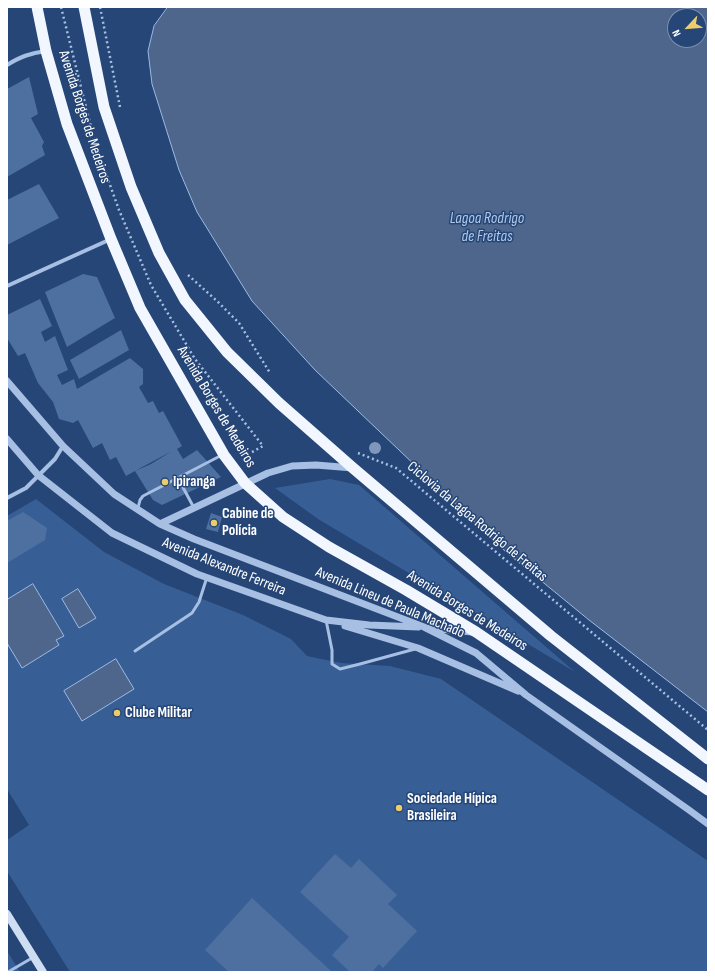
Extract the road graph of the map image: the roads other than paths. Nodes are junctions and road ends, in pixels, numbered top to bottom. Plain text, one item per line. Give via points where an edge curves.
1 (37, 7) edge
2 (84, 7) edge
3 (46, 52) junction
4 (7, 65) edge
5 (111, 239) junction
6 (7, 286) edge
7 (7, 381) edge
8 (7, 439) edge
9 (63, 446) junction
10 (224, 455) junction
11 (353, 468) junction
12 (38, 475) junction
13 (178, 478) junction
14 (245, 483) junction
15 (7, 498) edge
16 (194, 508) junction
17 (138, 510) junction
18 (160, 524) junction
19 (207, 577) junction
20 (326, 620) junction
21 (424, 628) junction
22 (476, 632) junction
23 (418, 648) junction
24 (135, 651) dead end
25 (526, 695) junction
26 (708, 759) edge
27 (708, 790) edge
28 (708, 824) edge
29 (7, 914) edge
30 (34, 957) junction
31 (8, 972) edge
32 (43, 972) edge

1 - 3 highway, Avenida Borges de Medeiros
2 - 11 highway, Avenida Borges de Medeiros via 104,107 131,188 159,253 185,300 227,352 279,403
3 - 4 street via 20,57
3 - 5 highway, Avenida Borges de Medeiros via 67,124
5 - 6 street
5 - 10 highway, Avenida Borges de Medeiros via 140,308
7 - 9 street, Avenida Alexandre Ferreira
8 - 12 street, Avenida Alexandre Ferreira
9 - 12 street via 55,459
9 - 17 street, Avenida Alexandre Ferreira via 114,494
10 - 13 lane
10 - 14 highway, Avenida Borges de Medeiros
11 - 14 street, Avenida Alexandre Ferreira via 292,466
11 - 26 highway, Avenida Borges de Medeiros via 551,636
12 - 15 street via 26,488
12 - 19 street, Avenida Alexandre Ferreira via 112,533
13 - 16 lane
13 - 17 lane via 143,496
14 - 16 street, Avenida Alexandre Ferreira
14 - 22 highway, Avenida Borges de Medeiros via 283,517 329,547
16 - 18 street, Avenida Alexandre Ferreira
17 - 18 street, Avenida Alexandre Ferreira
18 - 21 street, Avenida Lineu de Paula Machado
19 - 20 street, Avenida Alexandre Ferreira
19 - 24 lane via 199,602 192,613
20 - 21 street, Avenida Alexandre Ferreira
20 - 23 street, Avenida Alexandre Ferreira
20 - 23 lane via 332,664 340,669
21 - 22 street, Avenida Alexandre Ferreira
21 - 25 street, Avenida Lineu de Paula Machado via 476,653
22 - 27 highway, Avenida Borges de Medeiros
23 - 25 street, Avenida Alexandre Ferreira
25 - 28 street, Avenida Lineu de Paula Machado
29 - 30 main road
30 - 31 lane
30 - 32 main road

